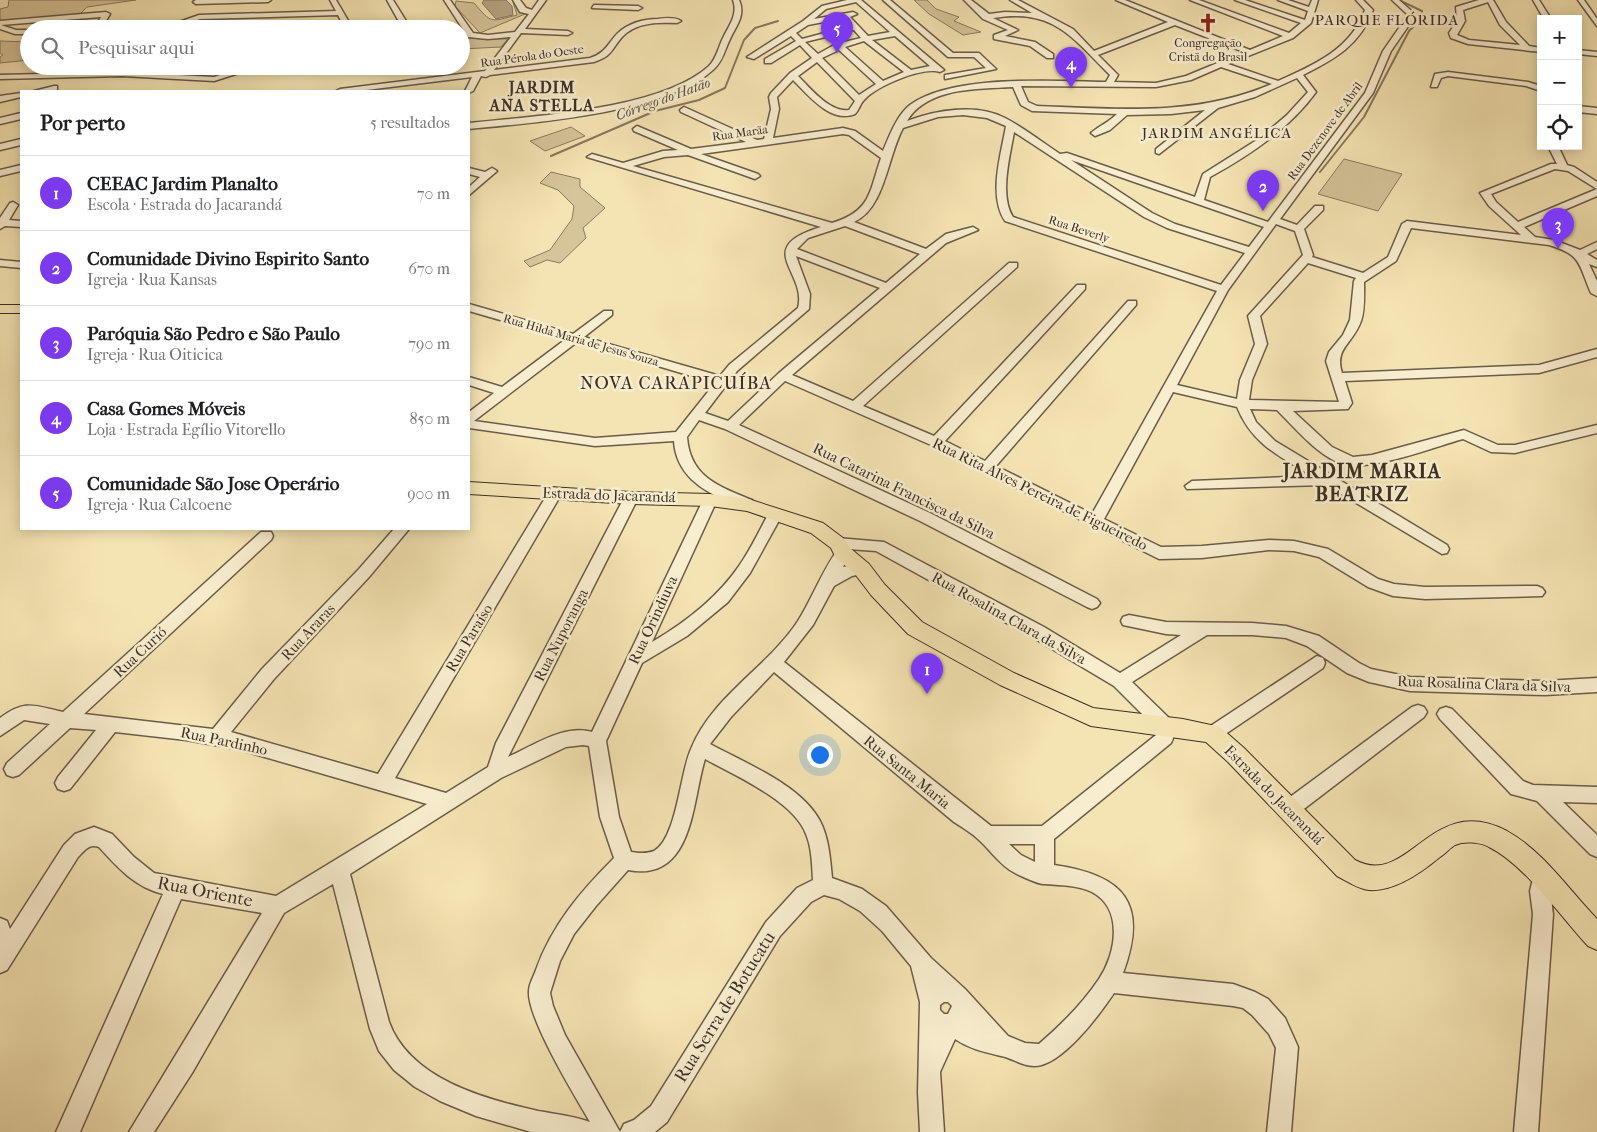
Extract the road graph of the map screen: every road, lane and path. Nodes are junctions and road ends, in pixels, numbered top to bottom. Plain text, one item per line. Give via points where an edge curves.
1 (268, 0) edge
2 (333, 0) edge
3 (390, 0) edge
4 (447, 0) edge
5 (516, 0) edge
6 (543, 0) edge
7 (642, 0) edge
8 (736, 0) edge
9 (857, 0) edge
10 (886, 0) edge
11 (967, 0) edge
12 (1013, 0) edge
13 (1119, 0) edge
14 (1193, 0) edge
15 (1238, 0) edge
16 (1281, 0) edge
17 (1307, 0) edge
18 (1315, 0) edge
19 (1359, 0) edge
20 (1396, 0) edge
21 (1488, 0) edge
22 (1536, 0) edge
23 (1581, 0) edge
24 (196, 2) dead end
25 (814, 3) dead end
26 (594, 7) dead end
27 (824, 7) junction
28 (638, 8) junction
29 (1310, 9) junction
30 (869, 11) junction
31 (340, 13) junction
32 (533, 13) junction
33 (1545, 15) edge
34 (845, 16) junction
35 (986, 17) junction
36 (1045, 17) junction
37 (53, 20) edge
38 (103, 20) edge
39 (190, 20) edge
40 (344, 20) edge
41 (402, 20) edge
42 (461, 20) edge
43 (678, 21) dead end
44 (1175, 22) junction
45 (1304, 22) junction
46 (806, 23) junction
47 (20, 24) edge
48 (1597, 24) edge
49 (0, 26) edge
50 (637, 26) junction
51 (855, 27) junction
52 (20, 32) edge
53 (516, 32) junction
54 (791, 32) junction
55 (568, 33) dead end
56 (897, 33) junction
57 (470, 34) edge
58 (1285, 36) junction
59 (866, 39) junction
60 (1465, 40) junction
61 (801, 41) junction
62 (839, 46) junction
63 (1525, 46) junction
64 (1537, 48) edge
65 (1537, 49) edge
66 (1582, 52) edge
67 (1252, 53) junction
68 (1094, 54) junction
69 (1597, 55) edge
70 (751, 56) dead end
71 (816, 56) junction
72 (1050, 56) dead end
73 (768, 61) dead end
74 (1224, 65) junction
75 (936, 67) junction
76 (908, 71) junction
77 (82, 75) edge
78 (140, 75) edge
79 (227, 75) edge
80 (482, 75) junction
81 (794, 75) junction
82 (1114, 75) junction
83 (1299, 75) junction
84 (1, 77) edge
85 (948, 77) junction
86 (1278, 84) junction
87 (882, 85) junction
88 (1016, 85) junction
89 (1108, 85) junction
90 (1134, 85) junction
91 (1434, 85) dead end
92 (1537, 87) edge
93 (54, 88) dead end
94 (390, 88) edge
95 (962, 89) junction
96 (43, 90) edge
97 (357, 90) edge
98 (470, 90) edge
99 (20, 95) edge
100 (0, 99) edge
101 (859, 100) junction
102 (1216, 106) junction
103 (1582, 109) edge
104 (684, 110) dead end
105 (1107, 110) junction
106 (1127, 110) junction
107 (1188, 110) junction
108 (1597, 111) edge
109 (908, 112) junction
110 (930, 115) junction
111 (20, 116) edge
112 (1201, 118) junction
113 (1118, 119) junction
114 (0, 121) edge
115 (1011, 124) junction
116 (470, 126) edge
117 (901, 126) junction
118 (637, 129) dead end
119 (1095, 133) dead end
120 (1030, 136) junction
121 (1009, 138) junction
122 (769, 141) junction
123 (20, 142) edge
124 (754, 142) junction
125 (3, 144) edge
126 (1555, 150) dead end
127 (1053, 151) junction
128 (1159, 151) dead end
129 (690, 152) junction
130 (592, 157) dead end
131 (885, 157) junction
132 (624, 166) junction
133 (1100, 167) junction
134 (1563, 167) junction
135 (20, 168) edge
136 (470, 171) edge
137 (0, 173) edge
138 (1083, 175) junction
139 (755, 176) dead end
140 (1597, 186) edge
141 (470, 191) edge
142 (1597, 192) edge
143 (1199, 201) junction
144 (17, 203) edge
145 (0, 207) edge
146 (1319, 208) dead end
147 (847, 222) junction
148 (1272, 223) junction
149 (1, 224) edge
150 (20, 224) edge
151 (1516, 226) junction
152 (833, 227) junction
153 (1300, 229) junction
154 (973, 230) dead end
155 (1531, 238) junction
156 (1597, 246) edge
157 (791, 250) junction
158 (1250, 251) junction
159 (928, 254) junction
160 (1580, 254) junction
161 (1306, 259) junction
162 (0, 263) edge
163 (1597, 264) edge
164 (20, 265) edge
165 (1013, 265) dead end
166 (1363, 277) junction
167 (1081, 287) dead end
168 (889, 288) junction
169 (1223, 289) junction
170 (1597, 293) edge
171 (1132, 303) dead end
172 (470, 307) edge
173 (0, 309) edge
174 (20, 309) edge
175 (608, 313) dead end
176 (577, 338) junction
177 (1597, 353) edge
178 (783, 376) junction
179 (1336, 377) junction
180 (470, 381) edge
181 (723, 381) junction
182 (1169, 387) junction
183 (505, 392) junction
184 (1242, 404) junction
185 (1280, 406) junction
186 (853, 408) junction
187 (698, 415) junction
188 (470, 417) edge
189 (470, 424) edge
190 (730, 426) junction
191 (1597, 429) edge
192 (680, 436) junction
193 (936, 442) junction
194 (988, 467) junction
195 (1328, 480) junction
196 (1192, 486) dead end
197 (470, 488) edge
198 (555, 494) junction
199 (630, 498) junction
200 (710, 500) junction
201 (748, 505) junction
202 (775, 515) junction
203 (1096, 520) junction
204 (401, 530) edge
205 (266, 536) dead end
206 (840, 548) junction
207 (1442, 549) dead end
208 (862, 569) junction
209 (830, 581) junction
210 (1537, 592) dead end
211 (1092, 603) dead end
212 (1129, 621) dead end
213 (1203, 629) junction
214 (635, 659) junction
215 (774, 662) junction
216 (1317, 663) dead end
217 (1122, 679) junction
218 (1597, 685) edge
219 (1418, 712) dead end
220 (1446, 714) dead end
221 (67, 720) junction
222 (111, 725) junction
223 (1165, 726) junction
224 (0, 728) edge
225 (1212, 734) junction
226 (216, 738) junction
227 (597, 741) junction
228 (700, 747) junction
229 (13, 769) dead end
230 (495, 772) junction
231 (383, 782) junction
232 (64, 783) dead end
233 (1541, 793) junction
234 (1597, 795) edge
235 (448, 802) junction
236 (1289, 809) junction
237 (988, 835) junction
238 (1045, 835) junction
239 (1597, 848) edge
240 (625, 860) junction
241 (339, 870) junction
242 (1044, 875) junction
243 (1542, 878) junction
244 (823, 885) junction
245 (176, 888) junction
246 (1565, 904) junction
247 (277, 906) junction
248 (1543, 914) junction
249 (0, 928) edge
250 (1597, 937) edge
251 (2, 960) edge
252 (920, 962) junction
253 (1109, 982) junction
254 (958, 997) junction
255 (930, 1004) junction
256 (951, 1025) junction
257 (1001, 1045) junction
258 (930, 1069) junction
259 (68, 1132) edge
260 (141, 1132) edge
261 (587, 1132) edge
262 (609, 1132) edge
263 (632, 1132) edge
264 (932, 1132) edge
265 (1279, 1132) edge
266 (1526, 1132) edge

1 - 24 street
2 - 31 street
3 - 41 street
4 - 42 street
5 - 32 street via 523,10
6 - 32 street
7 - 28 street
8 - 116 street via 739,6 735,26 719,58 710,69 690,82 615,106
9 - 27 street
9 - 30 street
10 - 85 street via 950,53 976,55 992,70
11 - 35 street
12 - 36 street
13 - 44 street
14 - 58 street
15 - 45 street
16 - 29 street
17 - 29 street
18 - 29 street
19 - 83 street via 1368,10 1360,34 1328,59
20 - 148 street, Rua Dezenove de Abril via 1412,15 1387,51 1372,89
21 - 60 street via 1459,9 1461,21 1452,33
21 - 63 street via 1503,23
22 - 33 street
23 - 48 street
25 - 27 street
26 - 28 street
27 - 46 street
28 - 50 street via 632,18
29 - 45 street
30 - 34 street
30 - 56 street
31 - 39 street via 199,17
31 - 40 street
32 - 53 street
34 - 46 street
34 - 51 street
35 - 36 street via 1005,14
35 - 72 street via 1014,30 997,37 1032,44
36 - 68 street via 1070,31
37 - 38 street via 106,14
43 - 50 street via 651,21
44 - 67 street
44 - 68 street
45 - 58 street
46 - 54 street
47 - 49 street
49 - 52 street
50 - 80 street, Rua Pérola do Oeste via 619,36 612,50 600,58
51 - 59 street
51 - 61 street
53 - 55 street
53 - 57 street via 481,37
53 - 80 street
54 - 61 street
54 - 70 street
56 - 59 street
56 - 75 street
58 - 67 street
59 - 62 street
59 - 76 street
60 - 63 street
60 - 65 street
61 - 71 street
61 - 73 street
62 - 71 street
62 - 87 street
63 - 64 street
66 - 69 street
67 - 74 street
68 - 82 street
71 - 81 street
71 - 101 street
74 - 86 street
74 - 90 street via 1170,83
75 - 76 street
75 - 85 street
76 - 87 street
77 - 84 street
78 - 79 street via 214,79
80 - 94 street, Rua Pérola do Oeste
80 - 98 street
81 - 101 street via 818,100 843,113 852,112
81 - 122 street via 777,87 772,97 776,111 768,131
82 - 89 street
82 - 90 street
83 - 86 street
83 - 143 street via 1312,92 1307,99 1241,154 1206,176
85 - 95 street
86 - 102 street
87 - 101 street
88 - 89 street
88 - 95 street
88 - 105 street via 1024,103 1030,108
89 - 90 street
91 - 92 street via 1438,76 1448,74
93 - 96 street
94 - 97 street, Rua Pérola do Oeste
95 - 109 street via 929,96
99 - 100 street
102 - 107 street
102 - 112 street
103 - 108 street
104 - 124 street
105 - 106 street
105 - 113 street
106 - 107 street
106 - 113 street
107 - 112 street
109 - 110 street
109 - 117 street
110 - 115 street via 975,113
110 - 117 street
111 - 114 street
112 - 128 street
113 - 119 street
115 - 120 street
115 - 121 street, Rua Beverly
117 - 131 street
118 - 129 street
120 - 121 street
120 - 127 street
121 - 169 street, Rua Beverly via 1001,202 1002,210 1009,219
122 - 124 street, Rua Marãa
122 - 131 street, Rua Marãa via 845,131
123 - 125 street
124 - 129 street, Rua Marãa
126 - 134 street
127 - 133 street
127 - 138 street
129 - 132 street, Rua Marãa via 657,155
129 - 139 street via 711,163
130 - 132 street
131 - 147 street via 870,205
132 - 152 street
133 - 138 street
133 - 143 street
134 - 140 street
134 - 151 street via 1547,167 1485,193
135 - 137 street
136 - 141 street via 489,173
138 - 158 street via 1158,221
142 - 151 street
143 - 148 street
144 - 145 street
144 - 149 street
146 - 153 street
147 - 152 street
147 - 159 street
148 - 153 street
148 - 158 street
149 - 150 street
151 - 155 street
152 - 157 street via 801,238
153 - 161 street via 1308,248
154 - 159 street via 950,236
155 - 160 street via 1557,243
155 - 166 street via 1416,223 1404,226 1402,240 1392,258
156 - 160 street
157 - 168 street
157 - 181 street via 805,300 803,309 733,368
158 - 169 street
159 - 168 street
160 - 163 street
160 - 170 street
161 - 166 street
161 - 184 street via 1254,316 1261,344 1246,380
162 - 164 street
165 - 186 street
166 - 179 street via 1357,288 1356,320 1332,360
167 - 193 street
168 - 178 street
169 - 182 street
171 - 194 street
172 - 176 street, Rua Hilda Maria de Jesus Souza
173 - 174 main road
175 - 176 street
176 - 181 street, Rua Hilda Maria de Jesus Souza
176 - 183 street
177 - 179 street via 1539,369
178 - 186 street, Rua Rita Alves Pereira de Figueiredo
178 - 190 street
179 - 185 street via 1346,402 1344,406
180 - 183 street
181 - 187 street
182 - 184 street
182 - 203 street
183 - 188 street
184 - 185 street
184 - 195 street via 1250,424 1270,444
185 - 191 street via 1327,450 1352,462 1372,460 1459,435 1471,435 1501,450
186 - 193 street, Rua Rita Alves Pereira de Figueiredo
187 - 190 street, Rua Catarina Francisca da Silva
187 - 192 street
189 - 192 street via 596,442
190 - 211 street, Rua Catarina Francisca da Silva via 925,517
192 - 201 street, Estrada do Jacarandá via 681,456 693,474
193 - 194 street, Rua Rita Alves Pereira de Figueiredo
194 - 203 street, Rua Rita Alves Pereira de Figueiredo
195 - 196 street
195 - 207 street
197 - 198 main road, Estrada do Jacarandá
198 - 199 main road, Estrada do Jacarandá
198 - 231 street, Rua Paraíso
199 - 200 main road, Estrada do Jacarandá
199 - 230 street, Rua Nuporanga via 502,749
200 - 201 main road, Estrada do Jacarandá
200 - 214 street, Rua Orindiuva
201 - 202 main road, Estrada do Jacarandá
202 - 206 main road, Estrada do Jacarandá via 817,528
202 - 214 street via 745,570 712,609 675,637
203 - 210 street, Rua Rita Alves Pereira de Figueiredo via 1159,553 1294,546 1322,553 1373,583 1392,590
204 - 226 street, Rua Araras via 268,674
205 - 221 street, Rua Curió
206 - 208 main road, Estrada do Jacarandá
206 - 209 street
206 - 217 street, Rua Rosalina Clara da Silva via 879,546
208 - 209 street via 849,571
208 - 223 main road, Estrada do Jacarandá via 915,628 1007,678 1091,717
209 - 215 street via 802,628
212 - 213 street, Rua Rosalina Clara da Silva via 1166,628
213 - 217 street
213 - 218 street, Rua Rosalina Clara da Silva via 1273,630 1302,636 1353,668 1410,684 1545,688
214 - 227 street, Rua Orindiuva
215 - 228 street via 732,706
215 - 237 street, Rua Santa Maria
216 - 225 street
217 - 223 street, Rua Rosalina Clara da Silva
219 - 236 street
220 - 233 street via 1517,788
221 - 222 street, Rua Pardinho
221 - 224 street, Rua Pardinho via 20,712
221 - 229 street, Rua Curió
222 - 226 street, Rua Pardinho
222 - 232 street
223 - 225 main road, Estrada do Jacarandá
223 - 238 street via 1165,738
225 - 236 main road, Estrada do Jacarandá
226 - 231 street, Rua Pardinho
227 - 230 street via 582,737 564,740
227 - 240 street via 612,830
228 - 240 street via 677,831 666,853 638,864
228 - 244 street via 790,800 803,812 816,838
230 - 235 street
231 - 235 street, Rua Pardinho
233 - 234 street
233 - 239 street
235 - 241 street
236 - 243 main road, Estrada do Jacarandá via 1346,868 1370,878 1394,873 1448,836 1469,831 1487,834 1502,842
237 - 238 street
237 - 242 street, Rua Santa Maria via 1007,857
238 - 242 street
240 - 262 street via 597,888 569,924 550,956 539,992 547,1020
241 - 247 street
241 - 261 street via 376,1015 393,1053 424,1080 462,1099 509,1116
242 - 253 street, Rua Santa Maria via 1085,880 1099,885 1116,900 1121,909 1123,927
243 - 246 main road, Estrada do Jacarandá
243 - 248 street
244 - 252 street via 846,891 872,906 892,925
244 - 263 street, Rua Serra de Botucatu via 804,895 773,929 659,1114 640,1130
245 - 247 street, Rua Oriente
245 - 251 street, Rua Oriente via 149,881 101,837 87,837 57,870
245 - 259 street
246 - 248 street
246 - 250 main road, Estrada do Jacarandá
247 - 260 street
248 - 266 street
249 - 251 street
252 - 254 street
252 - 255 street
253 - 257 street via 1062,1039 1042,1054 1027,1055
253 - 265 street via 1233,995 1260,1007 1277,1026 1287,1047
254 - 255 street via 946,990 941,991
254 - 256 street via 962,1011 958,1022
254 - 257 street
255 - 256 street via 934,1018 944,1025
255 - 258 street
256 - 257 street via 976,1040
256 - 258 street
258 - 264 street

